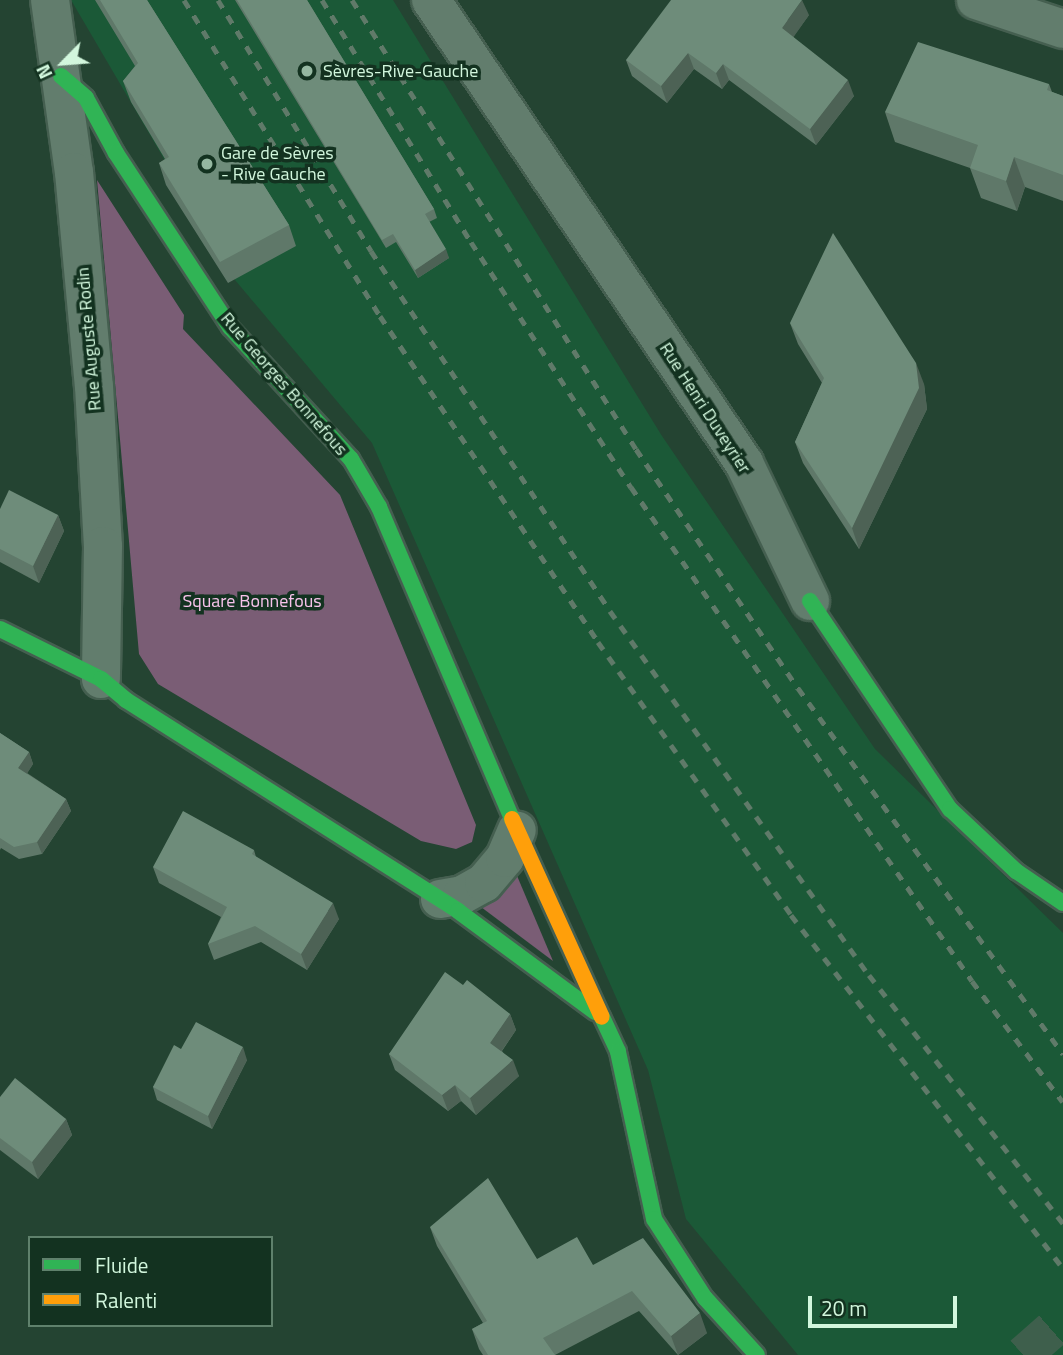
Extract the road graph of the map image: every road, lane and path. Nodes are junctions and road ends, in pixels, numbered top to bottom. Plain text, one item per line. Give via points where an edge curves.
1 (50, 0) edge
2 (430, 0) edge
3 (976, 0) edge
4 (1063, 29) edge
5 (61, 76) junction
6 (810, 601) joint
7 (0, 629) edge
8 (101, 679) junction
9 (516, 830) junction
10 (440, 900) junction
11 (1063, 903) edge
12 (597, 1013) junction
13 (757, 1355) edge

1 - 5 street, Rue Auguste Rodin
2 - 6 street, Rue Henri Duveyrier via 744,463
3 - 4 street
5 - 8 street, Rue Auguste Rodin via 94,386 103,546
5 - 9 street, Rue Georges Bonnefous via 86,98 116,153 230,327 351,459 379,507
6 - 11 street, Rue Henri Duveyrier via 950,808 1016,871
7 - 8 street, Rue Georges Bonnefous
8 - 10 street, Rue Georges Bonnefous via 126,701
9 - 10 street via 505,858 484,883
9 - 12 street, Rue Georges Bonnefous
10 - 12 street, Rue Georges Bonnefous
12 - 13 street, Rue Georges Bonnefous via 625,1074 654,1219 705,1298

